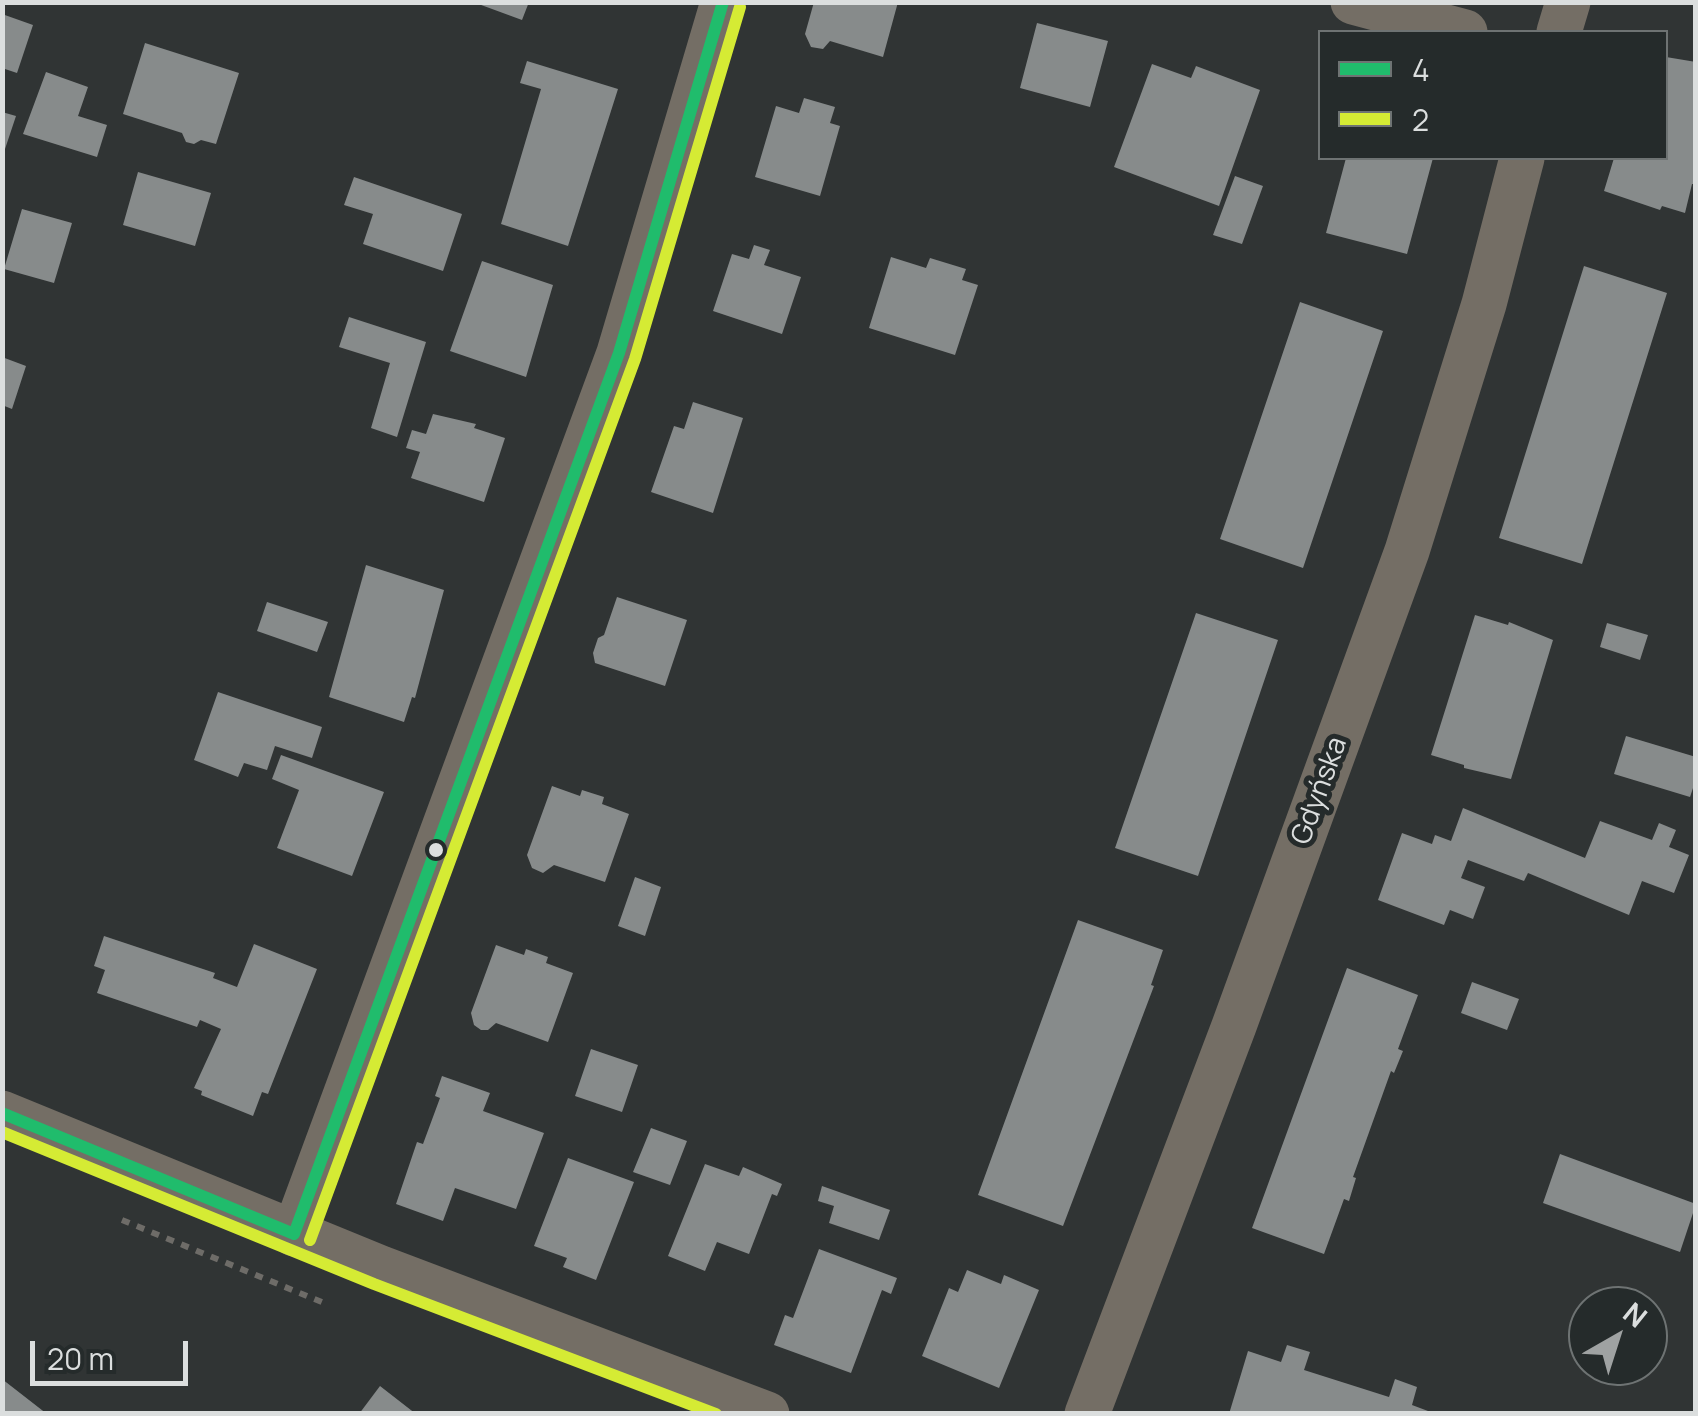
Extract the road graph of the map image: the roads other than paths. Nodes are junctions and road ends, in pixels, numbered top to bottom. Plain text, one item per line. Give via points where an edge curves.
1 (723, 2) edge
2 (1353, 2) edge
3 (1568, 2) edge
4 (1458, 30) edge
5 (1560, 30) edge
6 (1521, 160) edge
7 (2, 1113) edge
8 (294, 1234) junction
9 (768, 1414) edge
10 (1087, 1414) edge

1 - 8 street via 619,353
2 - 4 street
3 - 5 street
6 - 10 street, Gdyńska via 1407,551
7 - 8 street
8 - 9 street

